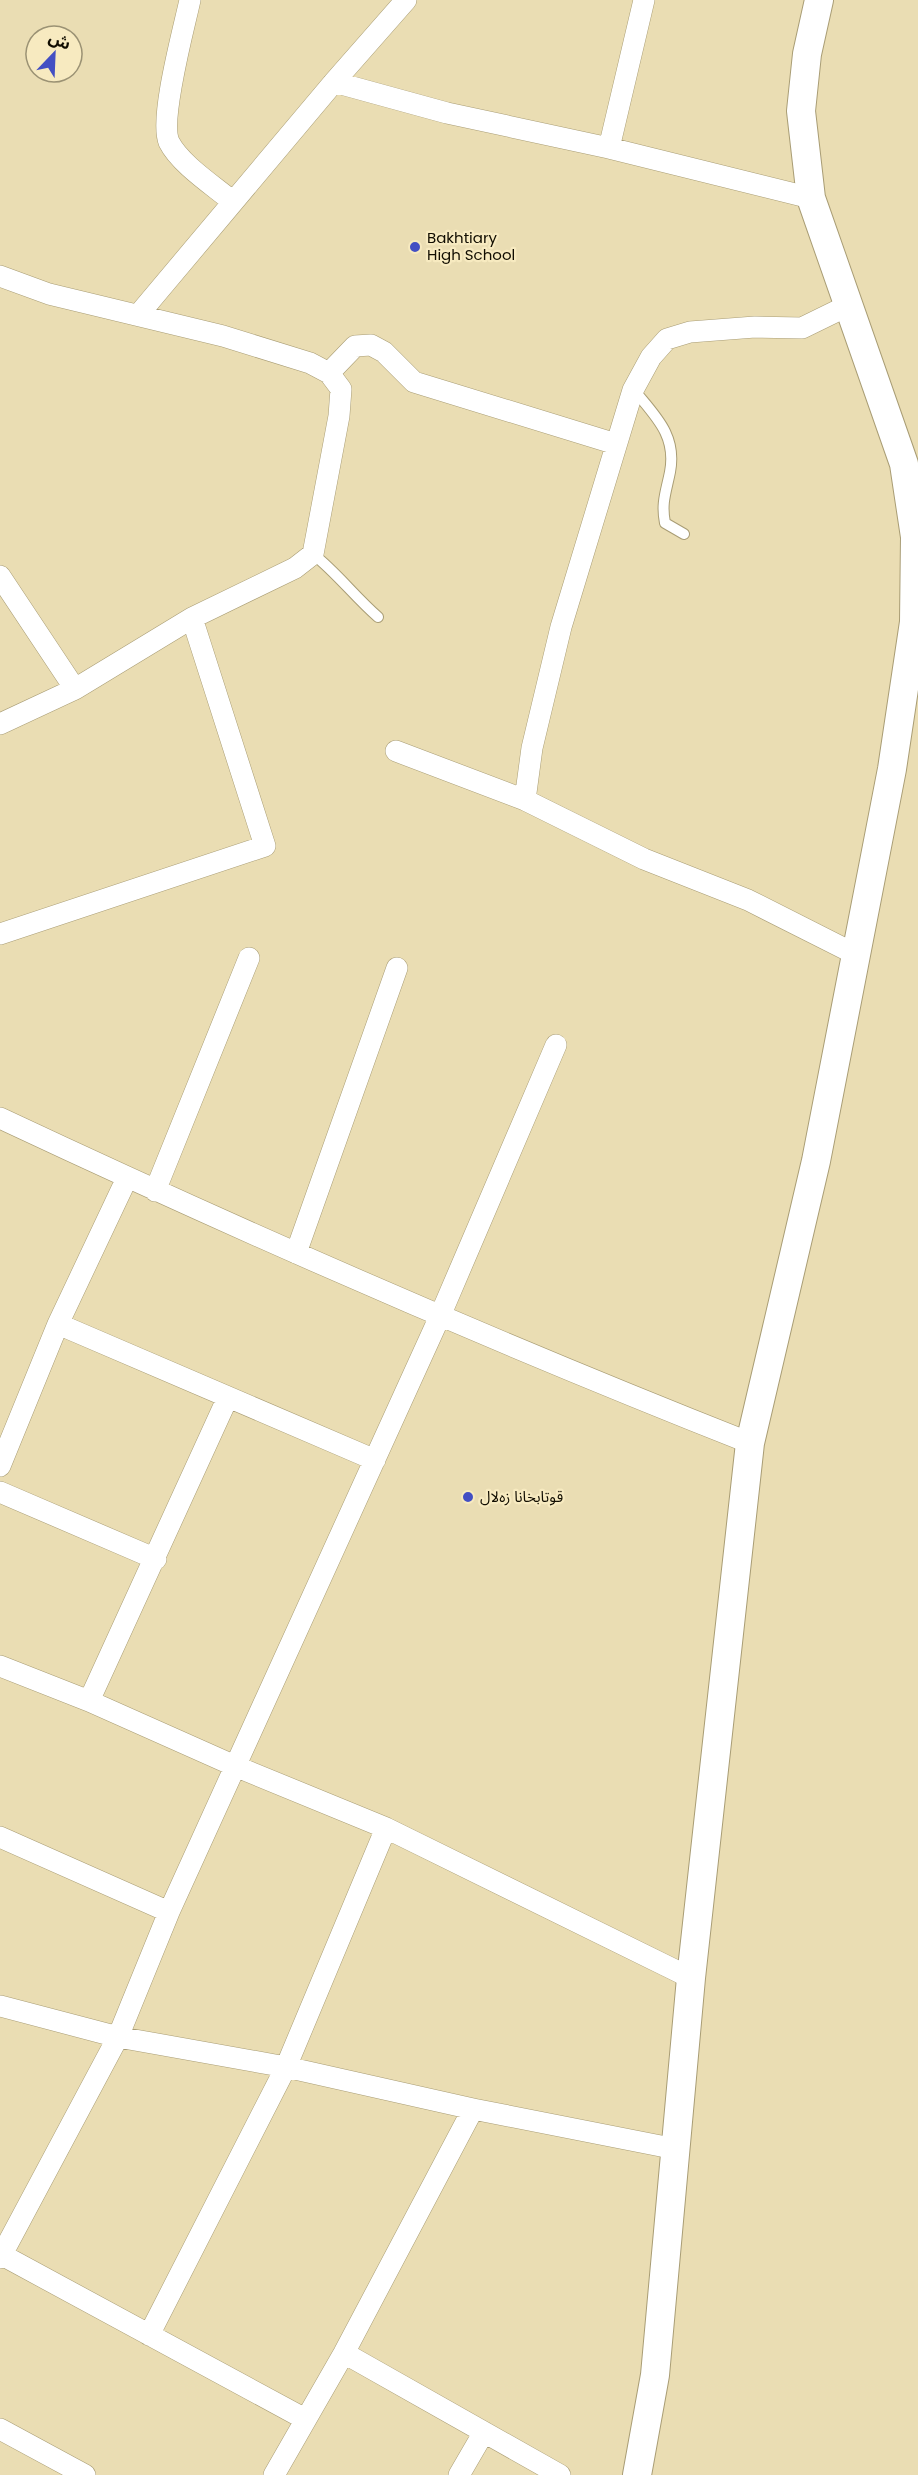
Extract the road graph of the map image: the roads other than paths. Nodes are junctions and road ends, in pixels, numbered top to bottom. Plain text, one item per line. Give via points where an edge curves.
1 (190, 0) edge
2 (644, 0) edge
3 (819, 0) edge
4 (402, 2) edge
5 (334, 82) junction
6 (609, 148) junction
7 (810, 198) junction
8 (233, 202) junction
9 (0, 276) edge
10 (849, 305) junction
11 (139, 314) junction
12 (329, 373) junction
13 (633, 390) junction
14 (616, 444) junction
15 (684, 534) dead end
16 (313, 554) junction
17 (0, 576) edge
18 (378, 617) dead end
19 (192, 618) junction
20 (75, 689) junction
21 (0, 724) edge
22 (396, 751) dead end
23 (525, 800) junction
24 (0, 934) edge
25 (855, 954) junction
26 (249, 958) dead end
27 (397, 968) dead end
28 (556, 1045) dead end
29 (0, 1118) edge
30 (127, 1178) junction
31 (154, 1191) junction
32 (296, 1253) junction
33 (440, 1316) junction
34 (58, 1324) junction
35 (228, 1397) junction
36 (750, 1443) junction
37 (375, 1460) junction
38 (0, 1466) edge
39 (0, 1492) edge
40 (156, 1559) junction
41 (0, 1666) edge
42 (89, 1701) junction
43 (235, 1766) junction
44 (386, 1828) junction
45 (0, 1837) edge
46 (169, 1912) junction
47 (691, 1978) junction
48 (0, 2006) edge
49 (118, 2037) junction
50 (286, 2067) junction
51 (473, 2109) junction
52 (676, 2149) junction
53 (1, 2257) edge
54 (149, 2334) junction
55 (344, 2353) junction
56 (305, 2419) junction
57 (0, 2430) edge
58 (484, 2432) junction
59 (74, 2472) edge
60 (274, 2475) edge
61 (459, 2475) edge
62 (560, 2475) edge
63 (636, 2475) edge

1 - 8 street via 167,116 169,141 181,159
2 - 6 street
3 - 7 main road via 807,54 801,111
4 - 5 street
5 - 6 street via 447,113
5 - 8 street
6 - 7 street
7 - 10 main road
8 - 11 street
9 - 11 street via 49,294
10 - 13 street via 802,328 690,332 668,339 651,357
10 - 25 main road via 904,464 915,537 914,622 892,769
11 - 12 street via 310,363
12 - 14 street via 355,346 371,345 384,352 414,382
12 - 16 street via 341,389 339,416
13 - 14 street
13 - 15 lane via 659,421 671,444 662,506 665,523
14 - 23 street via 561,627 531,748
16 - 18 lane
16 - 19 street via 295,568
17 - 20 street
19 - 20 street
19 - 24 street via 265,846
20 - 21 street
22 - 23 street
23 - 25 street via 644,859 748,900
25 - 36 main road via 816,1161
26 - 31 street
27 - 32 street
28 - 33 street
29 - 30 street
30 - 31 street
30 - 34 street
31 - 32 street
32 - 33 street
33 - 36 street
33 - 37 street
34 - 35 street
34 - 38 street
35 - 37 street
35 - 40 street
36 - 47 main road
37 - 43 street
39 - 40 street
40 - 42 street
41 - 42 street
42 - 43 street
43 - 44 street
43 - 46 street
44 - 47 street
44 - 50 street
45 - 46 street
46 - 49 street
47 - 52 main road
48 - 49 street
49 - 50 street
49 - 53 street
50 - 51 street
50 - 54 street
51 - 52 street
51 - 55 street
52 - 63 main road via 655,2375
53 - 54 street
54 - 56 street
55 - 56 street
55 - 58 street
56 - 60 street
57 - 59 street
58 - 61 street
58 - 62 street

